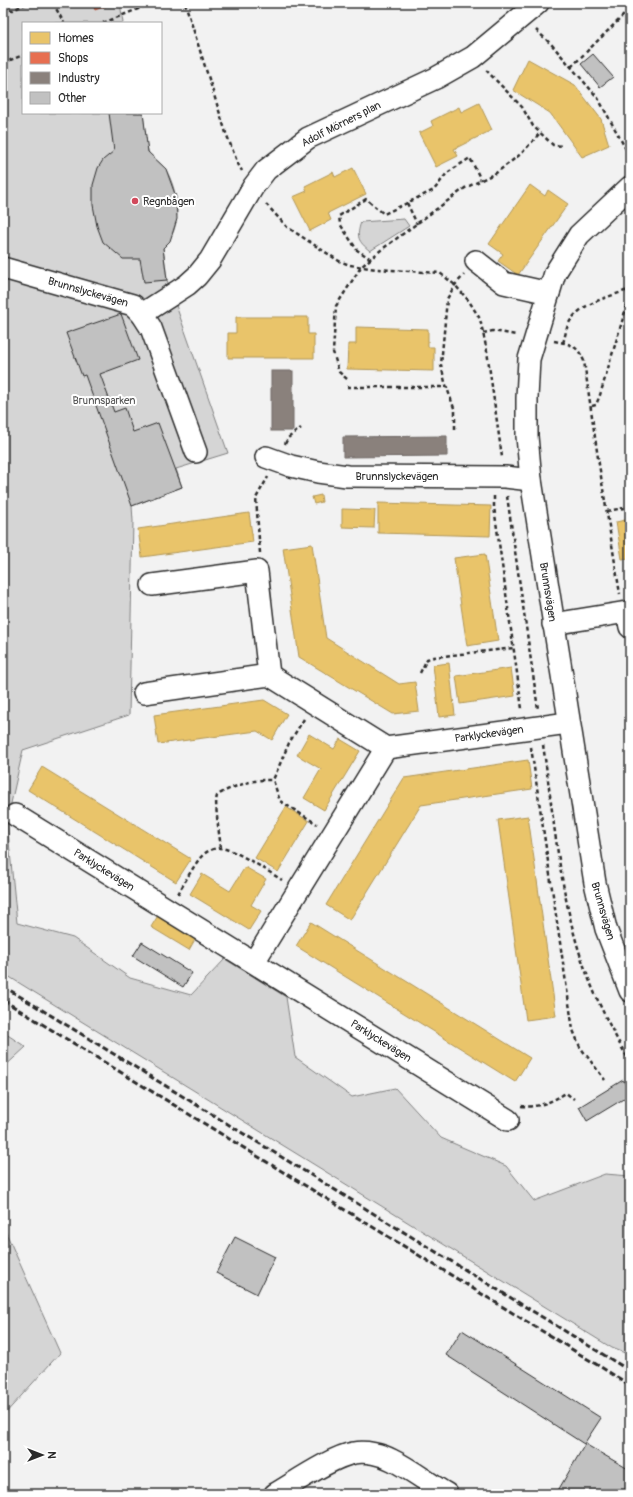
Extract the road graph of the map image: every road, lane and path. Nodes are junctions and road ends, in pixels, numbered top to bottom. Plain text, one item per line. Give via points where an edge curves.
1 (28, 3) edge
2 (53, 3) edge
3 (153, 3) edge
4 (538, 3) edge
5 (3, 8) edge
6 (629, 10) edge
7 (522, 17) junction
8 (63, 22) edge
9 (106, 22) edge
10 (22, 55) edge
11 (473, 57) junction
12 (3, 63) edge
13 (571, 67) junction
14 (540, 133) junction
15 (563, 146) dead end
16 (628, 153) dead end
17 (481, 180) junction
18 (630, 187) edge
19 (630, 202) edge
20 (407, 203) junction
21 (608, 209) junction
22 (417, 224) junction
23 (371, 259) junction
24 (476, 261) joint
25 (3, 268) edge
26 (440, 273) dead end
27 (455, 286) junction
28 (629, 289) edge
29 (549, 293) junction
30 (142, 314) junction
31 (483, 333) junction
32 (535, 338) junction
33 (563, 343) junction
34 (346, 380) dead end
35 (346, 387) dead end
36 (447, 387) junction
37 (592, 406) junction
38 (455, 429) dead end
39 (196, 452) dead end
40 (271, 459) joint
41 (500, 477) junction
42 (531, 480) junction
43 (630, 507) edge
44 (607, 511) junction
45 (257, 571) junction
46 (152, 585) dead end
47 (629, 620) edge
48 (552, 624) junction
49 (514, 648) junction
50 (420, 673) dead end
51 (269, 675) junction
52 (144, 693) dead end
53 (314, 703) junction
54 (568, 723) junction
55 (535, 728) junction
56 (386, 748) junction
57 (273, 780) junction
58 (15, 815) dead end
59 (333, 834) junction
60 (221, 848) junction
61 (298, 890) junction
62 (168, 910) junction
63 (254, 962) junction
64 (630, 991) edge
65 (630, 1062) edge
66 (605, 1080) dead end
67 (574, 1099) dead end
68 (504, 1117) joint
69 (275, 1494) edge
70 (447, 1494) edge

1 - 5 path via 13,10
2 - 8 path
3 - 9 path
4 - 7 street, Adolf Mörners plan
6 - 13 path
7 - 11 street, Adolf Mörners plan
7 - 13 path
10 - 12 path
11 - 14 path via 522,107
11 - 30 street, Adolf Mörners plan via 436,78 308,138 266,170 253,187 210,260 197,276
13 - 16 path via 598,98
14 - 15 path via 554,145
14 - 17 path via 522,153 496,173
17 - 20 path via 470,158 447,173 434,190
17 - 22 path via 465,188
18 - 21 street, Brunnsvägen
19 - 21 street, Brunnsvägen
20 - 22 path
20 - 23 path via 384,214 366,199 339,216 340,224 357,250
21 - 29 street, Brunnsvägen via 579,235 555,274
22 - 23 path
23 - 34 path via 361,267 336,306 333,352 339,372
24 - 27 path
24 - 29 street via 504,283
25 - 30 street, Brunnslyckevägen via 133,305
26 - 27 path
27 - 31 path via 469,301 480,319
27 - 36 path via 447,299 441,365
28 - 33 path via 582,309 569,324
28 - 37 path via 629,298 603,388 596,405
29 - 32 street, Brunnsvägen
30 - 39 street, Brunnslyckevägen via 151,328
31 - 32 path via 493,331
31 - 41 path
32 - 33 path
32 - 42 street, Brunnsvägen via 529,359 527,398
33 - 37 path via 580,351
35 - 36 path
36 - 38 path via 455,411
37 - 44 path
40 - 41 street, Brunnslyckevägen via 291,466 347,476
40 - 45 path via 256,498 260,552
41 - 42 street, Brunnslyckevägen
41 - 49 path via 494,507
41 - 55 path
42 - 48 street, Brunnsvägen
43 - 44 path
44 - 47 path via 620,596
45 - 46 street
45 - 51 street
47 - 48 street
48 - 54 street, Brunnsvägen
49 - 50 path via 434,656 427,659
49 - 55 path via 522,710
51 - 52 street
51 - 53 street
53 - 56 street
53 - 57 path via 289,743
54 - 55 street, Parklyckevägen
54 - 64 street, Brunnsvägen via 594,883 606,929
55 - 56 street, Parklyckevägen
55 - 65 path via 563,883 584,965 611,1029
55 - 66 path via 573,1030 580,1047
56 - 59 street
57 - 59 path via 280,801
57 - 60 path via 254,781 220,793 216,804
58 - 62 street, Parklyckevägen
59 - 61 street
60 - 61 path via 257,865
60 - 62 path via 208,852 201,858
61 - 63 street
62 - 63 street, Parklyckevägen
63 - 68 street, Parklyckevägen
67 - 68 path via 566,1093 539,1106 504,1107
69 - 70 street via 330,1462 361,1452 382,1455 393,1460

